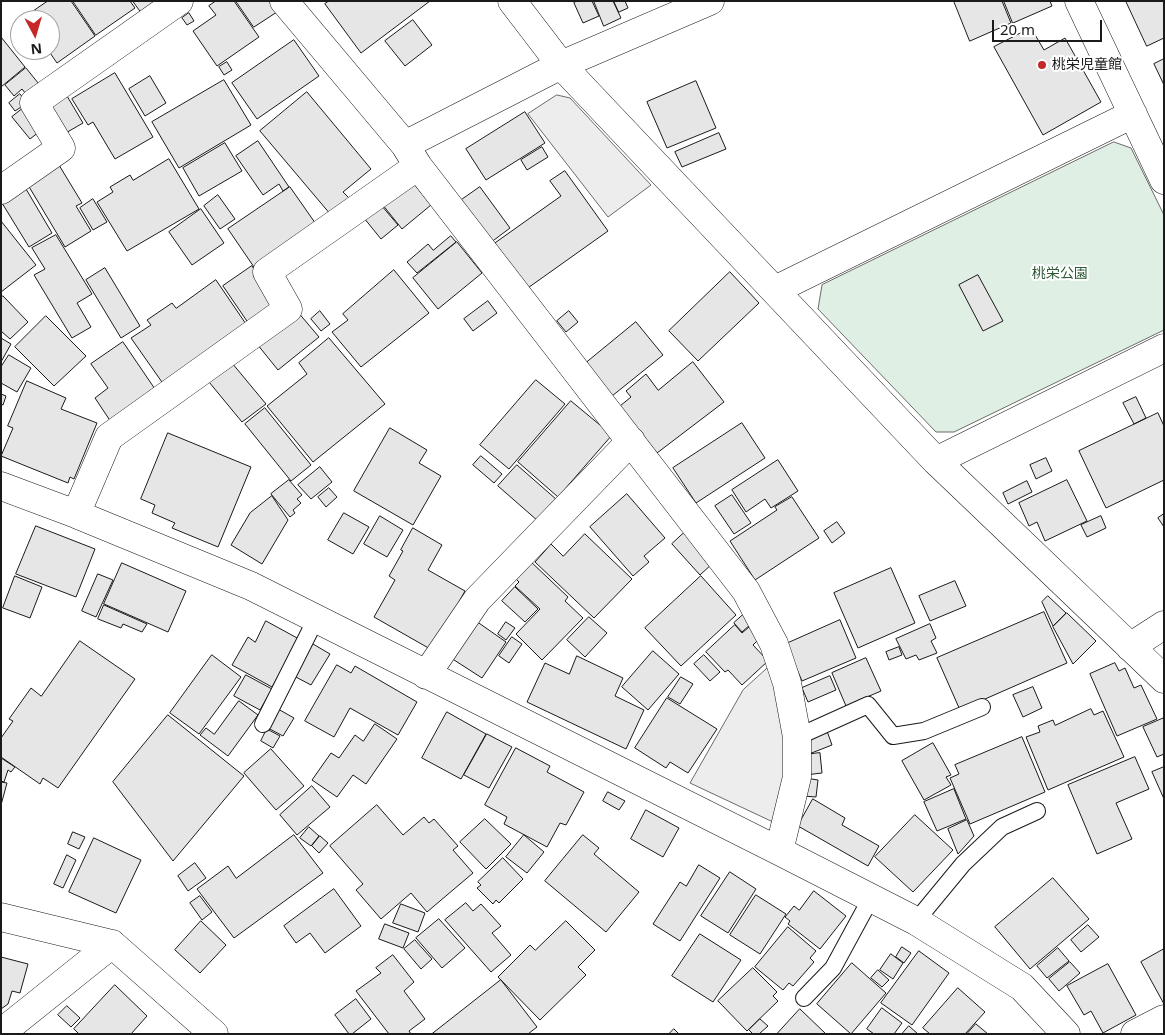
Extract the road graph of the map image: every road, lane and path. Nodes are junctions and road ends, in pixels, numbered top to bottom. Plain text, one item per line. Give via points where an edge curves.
1 (179, 1) edge
2 (284, 1) edge
3 (512, 1) edge
4 (710, 1) edge
5 (1079, 1) edge
6 (561, 65) junction
7 (1132, 114) junction
8 (412, 155) junction
9 (1164, 180) edge
10 (1, 190) edge
11 (775, 290) junction
12 (1164, 348) edge
13 (631, 441) junction
14 (936, 461) junction
15 (1, 486) edge
16 (76, 514) junction
17 (316, 619) junction
18 (1164, 625) edge
19 (1130, 647) junction
20 (426, 675) junction
21 (1164, 679) edge
22 (982, 707) dead end
23 (263, 724) dead end
24 (797, 737) junction
25 (1037, 811) dead end
26 (780, 851) junction
27 (871, 898) junction
28 (1, 917) edge
29 (916, 921) junction
30 (112, 944) junction
31 (804, 998) dead end
32 (1164, 1019) edge
33 (1, 1034) edge
34 (214, 1034) edge
35 (1066, 1034) edge
36 (1135, 1034) edge

1 - 10 street via 34,103 61,148
2 - 8 street
3 - 6 street
4 - 6 street
5 - 7 street
6 - 8 street
6 - 11 street
7 - 9 street
7 - 11 street
8 - 13 street
8 - 16 street via 268,272 288,309 109,437
11 - 14 street
12 - 14 street
13 - 20 street via 477,600
13 - 24 street via 746,591 774,644 787,683
14 - 19 street
15 - 16 street
16 - 17 street via 251,586
17 - 20 street
17 - 23 lane
18 - 19 street
19 - 21 street
20 - 26 street
22 - 24 lane via 924,731 893,736 868,705
24 - 26 street via 797,777
25 - 29 lane via 1002,827 964,864
26 - 27 street
27 - 29 street
27 - 31 lane via 833,968
28 - 30 street
29 - 35 street via 1022,987
30 - 33 street
30 - 34 street
32 - 36 street

